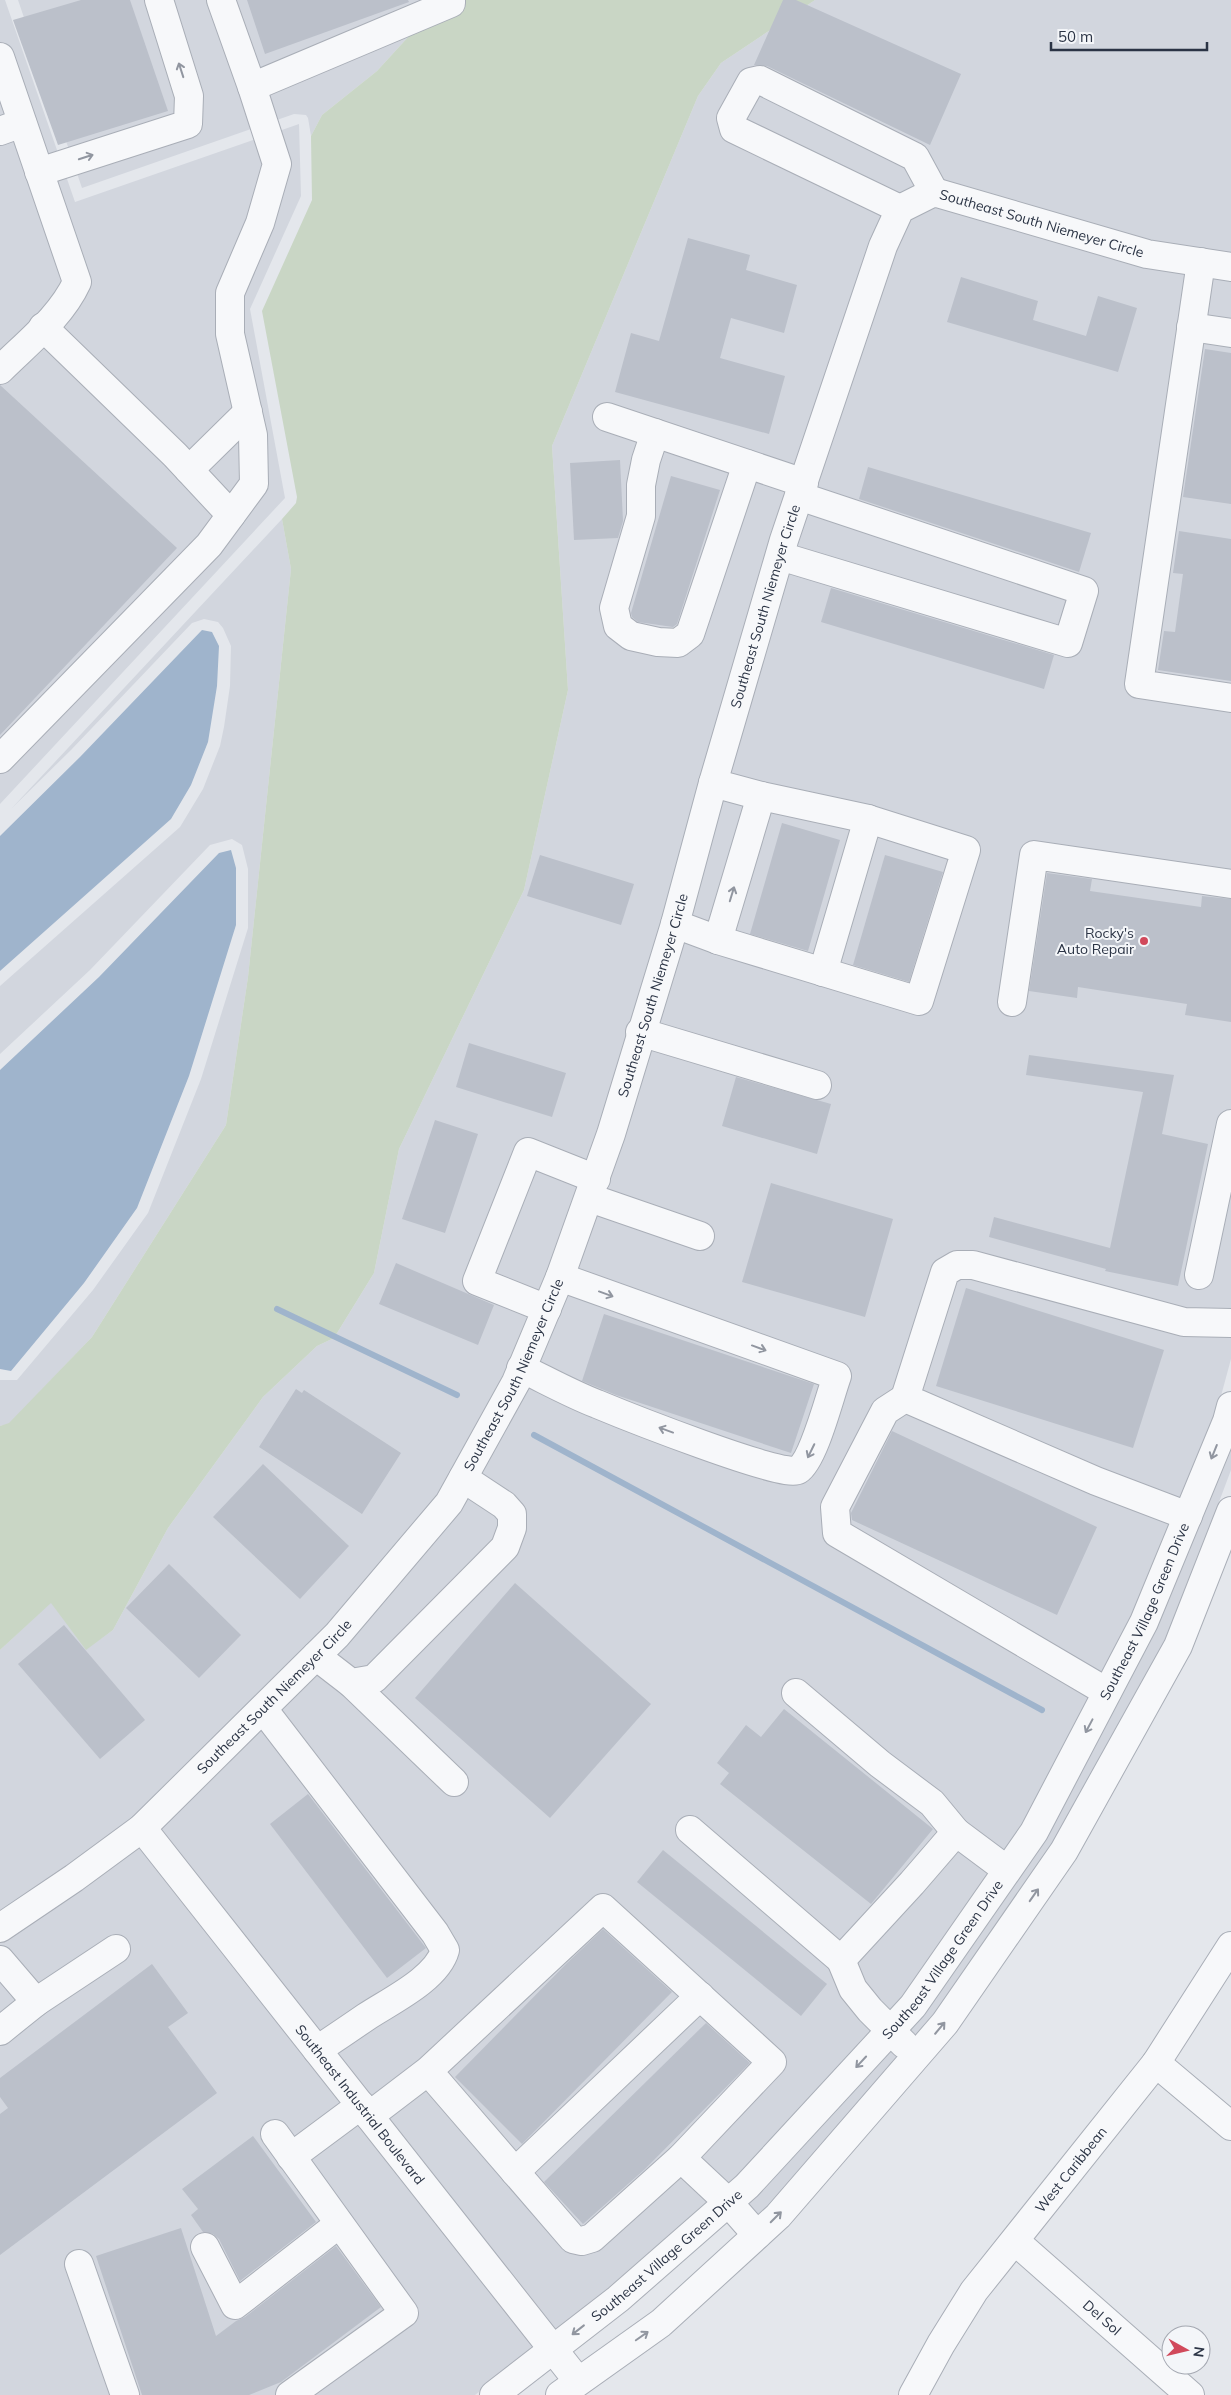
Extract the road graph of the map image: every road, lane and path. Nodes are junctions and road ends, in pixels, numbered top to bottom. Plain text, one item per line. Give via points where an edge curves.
1 (159, 0) edge
2 (220, 0) edge
3 (451, 0) edge
4 (0, 57) edge
5 (252, 87) junction
6 (11, 127) edge
7 (39, 172) junction
8 (934, 192) junction
9 (900, 209) junction
10 (1201, 262) junction
11 (1231, 267) edge
12 (43, 327) junction
13 (1192, 327) junction
14 (1231, 333) edge
15 (0, 370) edge
16 (248, 412) junction
17 (607, 417) dead end
18 (655, 433) junction
19 (746, 464) junction
20 (189, 470) junction
21 (802, 490) junction
22 (231, 516) junction
23 (780, 556) junction
24 (1231, 698) edge
25 (0, 759) edge
26 (713, 783) junction
27 (762, 796) junction
28 (868, 819) junction
29 (1231, 884) edge
30 (675, 924) junction
31 (718, 940) junction
32 (823, 972) junction
33 (1012, 1002) dead end
34 (640, 1032) junction
35 (817, 1085) dead end
36 (1231, 1124) edge
37 (593, 1189) junction
38 (700, 1236) dead end
39 (1199, 1276) dead end
40 (560, 1277) junction
41 (547, 1309) junction
42 (1231, 1323) edge
43 (521, 1368) junction
44 (905, 1398) junction
45 (1230, 1416) edge
46 (463, 1478) junction
47 (1231, 1511) edge
48 (1188, 1516) junction
49 (316, 1656) junction
50 (351, 1683) junction
51 (1107, 1692) junction
52 (796, 1693) dead end
53 (263, 1710) junction
54 (454, 1782) dead end
55 (142, 1828) junction
56 (690, 1830) dead end
57 (956, 1832) junction
58 (1007, 1870) junction
59 (0, 1928) edge
60 (1231, 1946) edge
61 (116, 1949) dead end
62 (0, 1960) edge
63 (840, 1960) junction
64 (700, 1996) junction
65 (36, 2002) junction
66 (890, 2030) junction
67 (0, 2031) edge
68 (317, 2050) junction
69 (916, 2056) junction
70 (1156, 2063) junction
71 (428, 2071) junction
72 (365, 2111) junction
73 (1231, 2126) edge
74 (275, 2134) dead end
75 (292, 2157) junction
76 (681, 2158) junction
77 (515, 2172) junction
78 (728, 2202) junction
79 (340, 2224) junction
80 (757, 2235) junction
81 (1015, 2241) junction
82 (205, 2247) dead end
83 (79, 2264) dead end
84 (553, 2349) junction
85 (569, 2388) edge
86 (124, 2395) edge
87 (290, 2395) edge
88 (494, 2395) edge
89 (913, 2395) edge
90 (1190, 2395) edge

7 -> 1 street via 188,124 189,96
2 - 5 street
3 - 5 street via 451,3
4 - 6 street
5 - 16 street via 277,164 260,223 230,293 230,334
6 - 7 street
7 - 12 street via 77,282 70,297
8 - 9 street, Southeast South Niemeyer Circle
8 - 9 street via 915,157 760,80 751,82 731,118 734,129
8 - 10 street, Southeast South Niemeyer Circle via 1147,254
9 - 21 street, Southeast South Niemeyer Circle via 883,246
10 - 11 street, Southeast South Niemeyer Circle
10 - 13 street
12 - 15 street
12 - 20 street
13 - 14 street
13 - 24 street via 1139,684
16 - 20 street
16 - 22 street via 253,435 254,484
17 - 18 street
18 - 19 street
18 - 19 street via 641,485 641,516 614,608 618,626 631,636 678,643 690,634
19 - 21 street
20 - 22 street
21 - 23 street, Southeast South Niemeyer Circle
21 - 23 street via 1084,591 1068,643
22 - 25 street via 209,545
23 - 26 street, Southeast South Niemeyer Circle
26 - 27 street
26 - 30 street, Southeast South Niemeyer Circle
27 - 28 street
31 -> 27 street
28 - 32 street
28 - 32 street via 966,850 919,1001
29 - 33 street via 1034,855
30 - 31 street
30 - 34 street, Southeast South Niemeyer Circle
31 - 32 street
34 - 35 street
34 - 37 street, Southeast South Niemeyer Circle
36 - 39 street
37 - 38 street
37 - 40 street, Southeast South Niemeyer Circle
37 - 41 street via 528,1152 477,1281
40 - 41 street, Southeast South Niemeyer Circle
40 -> 43 street via 837,1376 811,1454 798,1470 788,1472 752,1462 595,1404
41 - 43 street, Southeast South Niemeyer Circle
42 - 44 street via 1184,1322 973,1265 957,1265 945,1272
43 - 46 street, Southeast South Niemeyer Circle
44 - 48 street via 1096,1481
44 - 51 street via 885,1412 835,1507 837,1533
45 -> 48 street, Southeast Village Green Drive
46 - 49 street, Southeast South Niemeyer Circle via 449,1504
46 - 50 street via 504,1505 512,1514 512,1528 505,1547 374,1679
69 -> 47 street via 945,2023 1064,1852 1178,1646
48 - 51 street, Southeast Village Green Drive via 1144,1622
49 - 50 street
49 - 53 street, Southeast South Niemeyer Circle
50 - 54 street
51 -> 58 street, Southeast Village Green Drive via 1034,1832
52 - 57 street via 932,1804
53 - 55 street, Southeast South Niemeyer Circle
53 - 68 street via 445,1950 443,1958 427,1976
55 - 59 street, Southeast South Niemeyer Circle
55 - 68 street, Southeast Industrial Boulevard
56 - 63 street
57 - 58 street
57 - 63 street
58 - 66 street, Southeast Village Green Drive via 913,2006
60 - 70 street, West Caribbean
61 - 65 street
62 - 65 street
63 - 66 street via 853,1988
64 - 71 street via 603,1908
64 - 76 street via 772,2062
64 - 77 street
65 - 67 street
66 - 69 street
66 -> 78 street, Southeast Village Green Drive via 747,2186
68 - 72 street, Southeast Industrial Boulevard
80 -> 69 street via 778,2216
70 - 73 street
70 - 81 street, West Caribbean
71 - 72 street
71 - 77 street
72 - 75 street
72 - 84 street, Southeast Industrial Boulevard
74 - 75 street
75 - 79 street
76 - 77 street via 592,2238 582,2241 573,2239
76 - 78 street
78 - 80 street
78 -> 84 street, Southeast Village Green Drive via 618,2299
79 - 82 street via 235,2306
79 - 87 street via 404,2314
85 -> 80 street via 661,2323
81 - 89 street, West Caribbean via 974,2291
81 - 90 street, Del Sol
83 - 86 street
84 - 85 street, Southeast Industrial Boulevard
84 - 88 street, Southeast Village Green Drive

